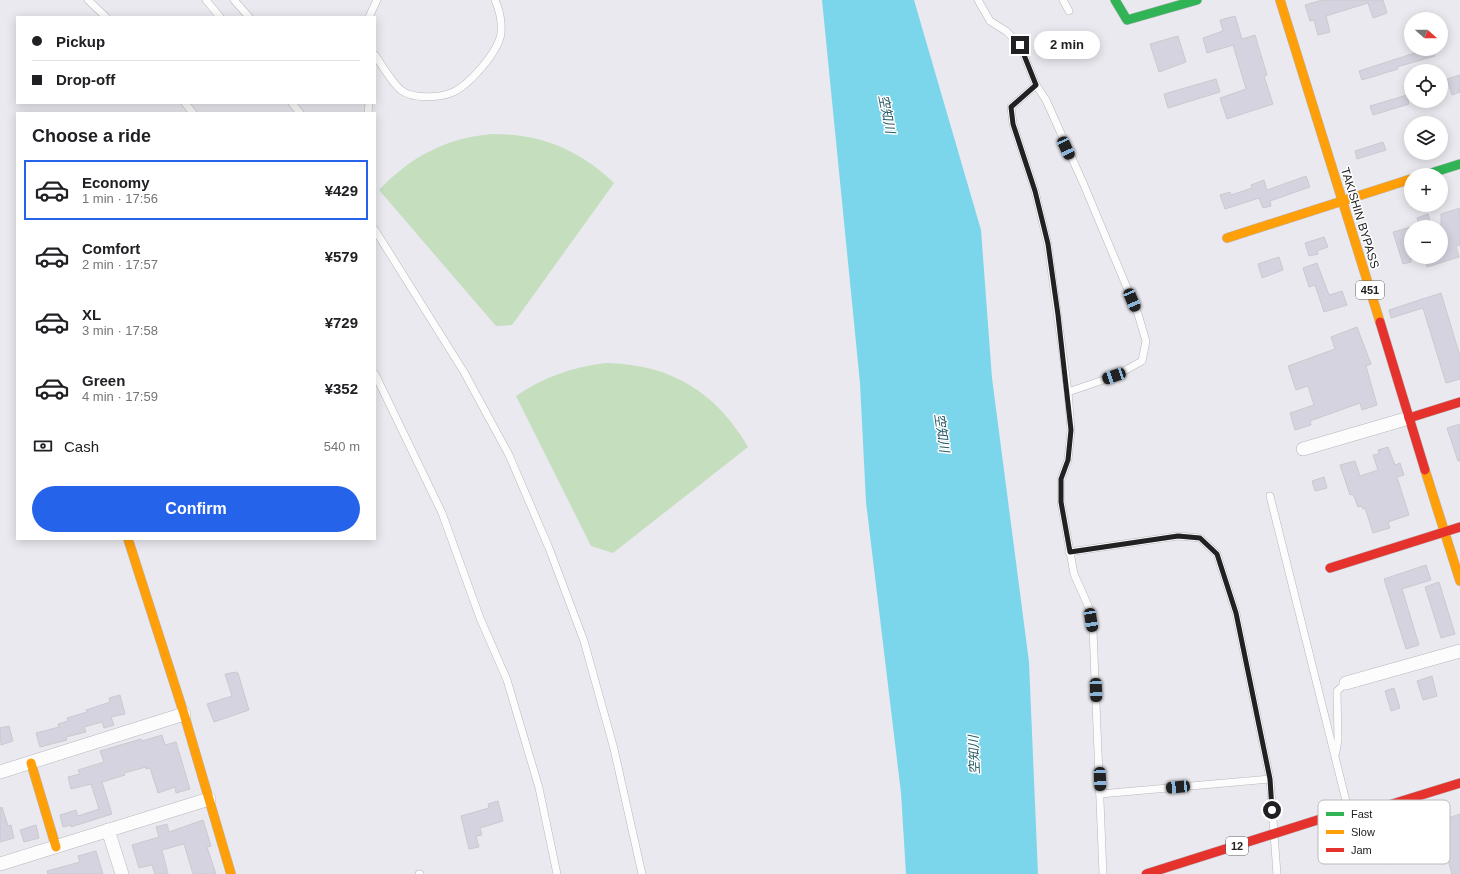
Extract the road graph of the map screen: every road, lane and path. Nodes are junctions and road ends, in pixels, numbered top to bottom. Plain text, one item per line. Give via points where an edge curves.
1 (88, 0) edge
2 (206, 0) edge
3 (377, 0) edge
4 (495, 0) edge
5 (978, 0) edge
6 (1063, 0) edge
7 (1115, 0) edge
8 (1197, 0) edge
9 (1280, 0) edge
10 (236, 1) edge
11 (1069, 11) dead end
12 (105, 16) edge
13 (219, 16) edge
14 (248, 16) edge
15 (369, 16) edge
16 (376, 57) edge
17 (1036, 85) junction
18 (186, 104) edge
19 (293, 104) edge
20 (192, 112) edge
21 (299, 112) edge
22 (1460, 164) edge
23 (1447, 168) edge
24 (1404, 181) edge
25 (1343, 201) junction
26 (376, 232) edge
27 (1227, 238) dead end
28 (376, 376) edge
29 (1068, 392) junction
30 (1460, 402) edge
31 (1409, 418) junction
32 (1303, 450) dead end
33 (1270, 496) dead end
34 (1460, 528) edge
35 (1444, 532) junction
36 (128, 540) edge
37 (1070, 552) junction
38 (1330, 568) dead end
39 (1460, 581) edge
40 (1460, 651) edge
41 (1346, 682) joint
42 (184, 714) junction
43 (1335, 756) junction
44 (31, 762) junction
45 (0, 772) edge
46 (1270, 779) junction
47 (1460, 783) edge
48 (1100, 794) junction
49 (209, 799) junction
50 (1346, 800) edge
51 (1405, 800) edge
52 (1318, 820) edge
53 (108, 830) junction
54 (1286, 843) dead end
55 (56, 847) junction
56 (1264, 850) dead end
57 (0, 864) edge
58 (122, 874) edge
59 (231, 874) edge
60 (557, 874) edge
61 (642, 874) edge
62 (1103, 874) edge
63 (1146, 874) edge
64 (1277, 874) edge

1 - 12 lane
2 - 13 lane
3 - 15 lane
4 - 16 lane via 500,12 501,34 492,54 474,77 452,93 421,98 401,90
5 - 17 lane via 990,20 1020,45
6 - 11 lane
7 - 8 main road via 1127,20
9 - 25 main road, TAKISHIN BYPASS / 451
10 - 14 lane
17 - 29 lane via 1011,107 1013,124 1035,191 1048,244
17 - 29 lane via 1046,100 1084,186 1138,314 1146,341 1142,361 1114,376
18 - 20 lane
19 - 21 lane
22 - 23 main road
24 - 25 main road
25 - 27 main road
25 - 31 main road, TAKISHIN BYPASS / 451
26 - 61 lane via 464,372 509,455 550,548 584,641 614,749
28 - 60 lane via 442,513 480,618 507,680 539,788
29 - 37 lane via 1071,430 1068,460 1061,479 1061,502
30 - 31 main road
31 - 32 street
31 - 35 main road, TAKISHIN BYPASS / 451
33 - 43 lane
34 - 35 main road
35 - 38 main road
35 - 39 main road, TAKISHIN BYPASS / 451
36 - 42 main road
37 - 46 lane via 1178,536 1200,538 1217,554 1236,613
37 - 48 lane via 1074,574 1090,610 1093,630
40 - 41 street
41 - 43 lane via 1337,691 1338,740
42 - 44 street
42 - 49 main road
43 - 50 lane
44 - 45 street
44 - 55 main road
46 - 48 lane
46 - 64 lane
47 - 51 main road, 12
48 - 62 lane
49 - 53 street
49 - 59 main road
52 - 63 main road, 12, bridge
53 - 55 street
53 - 58 street
54 - 56 main road, 12
55 - 57 street

